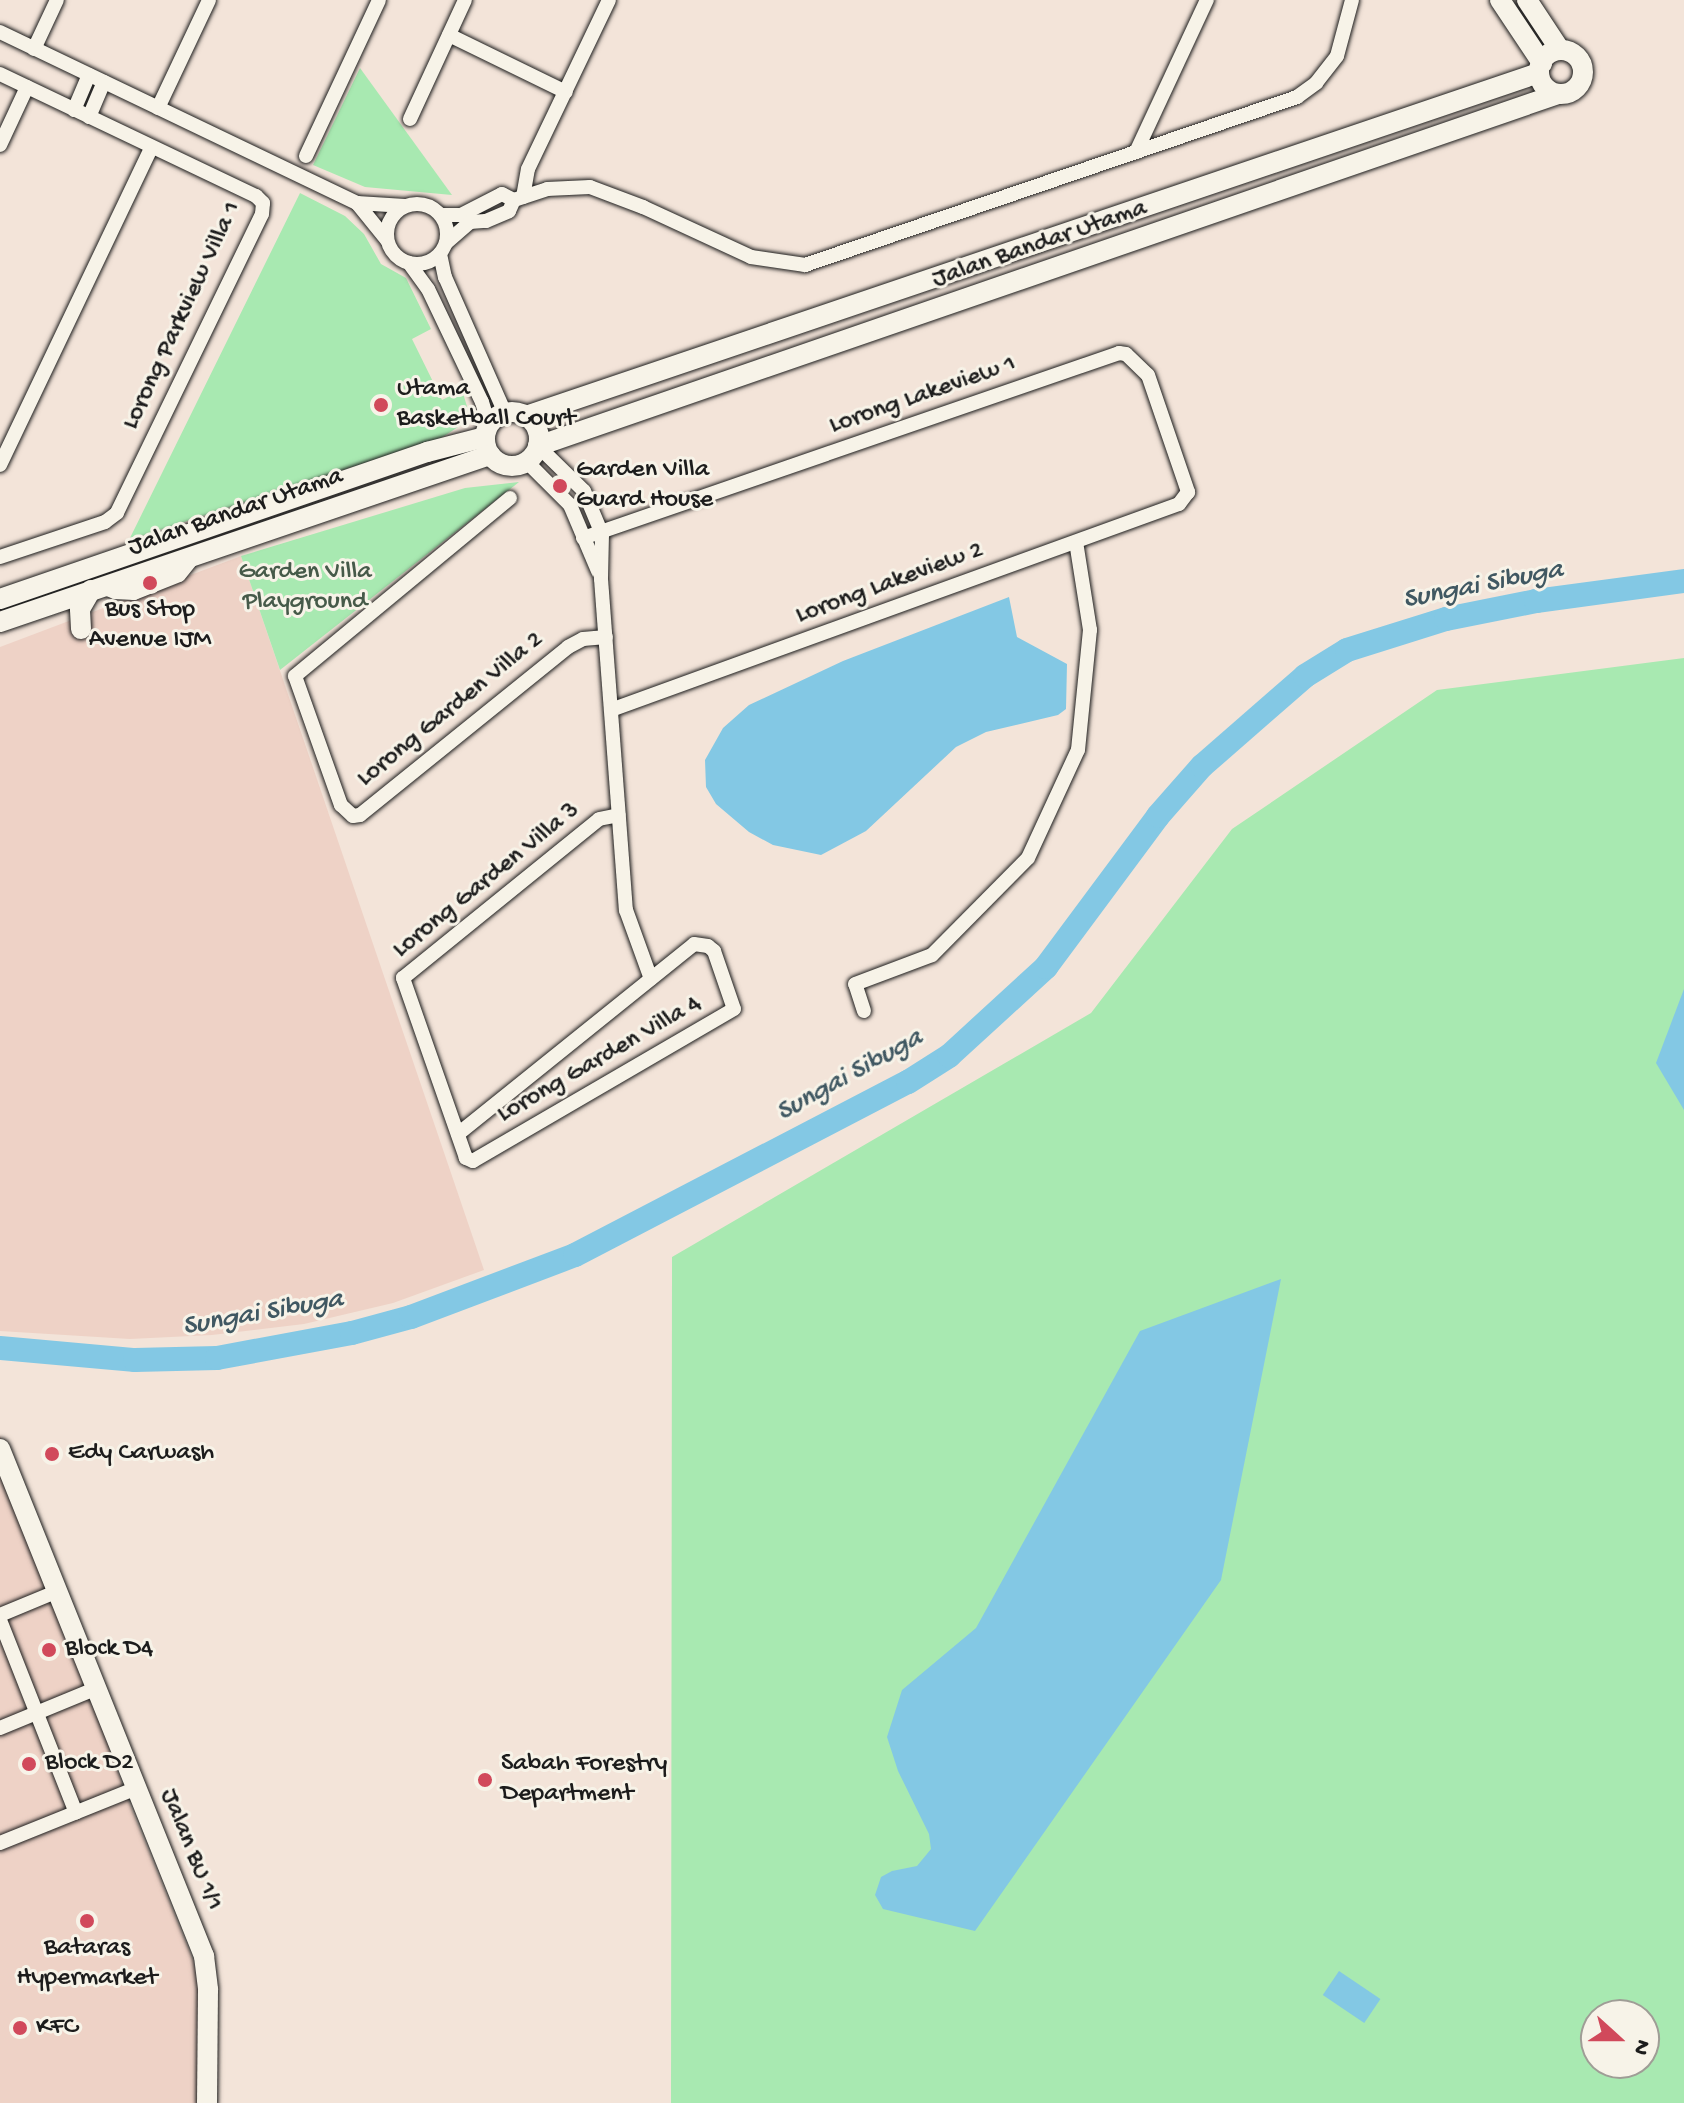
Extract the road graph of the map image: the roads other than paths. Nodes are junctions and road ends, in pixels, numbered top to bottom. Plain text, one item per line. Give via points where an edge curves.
1 (57, 0) edge
2 (209, 0) edge
3 (379, 0) edge
4 (465, 0) edge
5 (609, 0) edge
6 (1207, 0) edge
7 (1352, 0) edge
8 (1500, 0) edge
9 (1527, 0) edge
10 (0, 32) edge
11 (449, 35) junction
12 (34, 49) junction
13 (1560, 50) junction
14 (1540, 68) junction
15 (0, 74) edge
16 (89, 75) junction
17 (104, 82) junction
18 (27, 87) junction
19 (566, 92) junction
20 (1558, 94) junction
21 (158, 108) junction
22 (74, 110) junction
23 (89, 117) junction
24 (410, 119) dead end
25 (0, 145) edge
26 (152, 147) junction
27 (1136, 152) junction
28 (306, 156) dead end
29 (518, 198) junction
30 (357, 203) junction
31 (405, 206) junction
32 (442, 215) junction
33 (475, 216) junction
34 (388, 243) junction
35 (443, 248) junction
36 (409, 263) junction
37 (526, 416) junction
38 (492, 432) junction
39 (533, 454) junction
40 (0, 465) edge
41 (510, 498) dead end
42 (1184, 500) joint
43 (602, 534) junction
44 (583, 538) junction
45 (1076, 542) junction
46 (0, 557) edge
47 (601, 579) junction
48 (96, 588) junction
49 (29, 589) junction
50 (0, 599) edge
51 (59, 601) junction
52 (0, 622) edge
53 (81, 629) dead end
54 (606, 637) junction
55 (611, 710) junction
56 (619, 815) junction
57 (651, 979) junction
58 (864, 1011) dead end
59 (458, 1134) junction
60 (0, 1449) edge
61 (58, 1591) junction
62 (0, 1617) edge
63 (97, 1688) junction
64 (37, 1713) junction
65 (0, 1728) edge
66 (137, 1788) junction
67 (76, 1813) junction
68 (0, 1843) edge
69 (207, 2103) edge

1 - 12 street
2 - 21 street
3 - 28 street
4 - 11 street
5 - 19 street
6 - 27 street
7 - 27 street via 1337,56 1304,92
8 - 14 street
9 - 13 street
10 - 12 street
11 - 19 street
11 - 24 street
12 - 16 street
13 - 14 street via 1549,54
13 - 20 street via 1579,59 1583,73 1578,86
14 - 20 street via 1547,89
14 - 37 street, Jalan Bandar Utama
15 - 18 street, Lorong Parkview Villa 1
16 - 17 street
16 - 22 street
17 - 21 street
17 - 23 street
18 - 22 street, Lorong Parkview Villa 1
18 - 25 street
19 - 29 street
20 - 39 street, Jalan Bandar Utama
21 - 30 street
22 - 23 street, Lorong Parkview Villa 1
23 - 26 street, Lorong Parkview Villa 1
26 - 40 street
26 - 46 street, Lorong Parkview Villa 1 via 256,196 263,203 262,214 117,513 105,522
27 - 29 street via 797,266 751,257 590,187 547,189
29 - 33 street via 502,194 481,202
30 - 31 street
30 - 34 street
31 - 32 street via 425,204
31 - 34 street via 392,217
32 - 33 street
32 - 35 street via 447,229
33 - 35 street
34 - 36 street
35 - 36 street via 426,263
35 - 38 street via 445,277
36 - 38 street via 428,289
37 - 38 street, Jalan Bandar Utama
37 - 39 street via 537,429
38 - 39 street, Jalan Bandar Utama via 503,465
38 - 48 street, Jalan Bandar Utama via 195,555
38 - 49 street
39 - 43 street via 584,491
39 - 44 street via 570,505
41 - 54 street, Lorong Garden Villa 2 via 298,670 296,682 341,805 353,816 360,815 568,647
42 - 43 street, Lorong Lakeview 1 via 1188,492 1148,375 1119,353
42 - 45 street, Lorong Lakeview 2
43 - 44 street, Lorong Lakeview 1
43 - 47 street
44 - 47 street
45 - 55 street, Lorong Lakeview 2
45 - 58 street via 1090,630 1078,750 1028,858 932,955 855,984
47 - 54 street
48 - 51 street, Jalan Bandar Utama
48 - 53 street via 80,609
49 - 50 street
49 - 51 street
51 - 52 street, Jalan Bandar Utama
54 - 55 street
55 - 56 street
56 - 57 street via 626,910
56 - 59 street, Lorong Garden Villa 3 via 599,819 403,978
57 - 59 street, Lorong Garden Villa 4
57 - 59 street, Lorong Garden Villa 4 via 694,944 708,946 734,1009 473,1161 466,1158
60 - 61 street, Jalan BU 1/1
61 - 62 street
61 - 63 street, Jalan BU 1/1
62 - 64 street
63 - 64 street
63 - 66 street, Jalan BU 1/1
64 - 65 street
64 - 67 street
66 - 67 street
66 - 69 street, Jalan BU 1/1 via 206,1965
67 - 68 street

